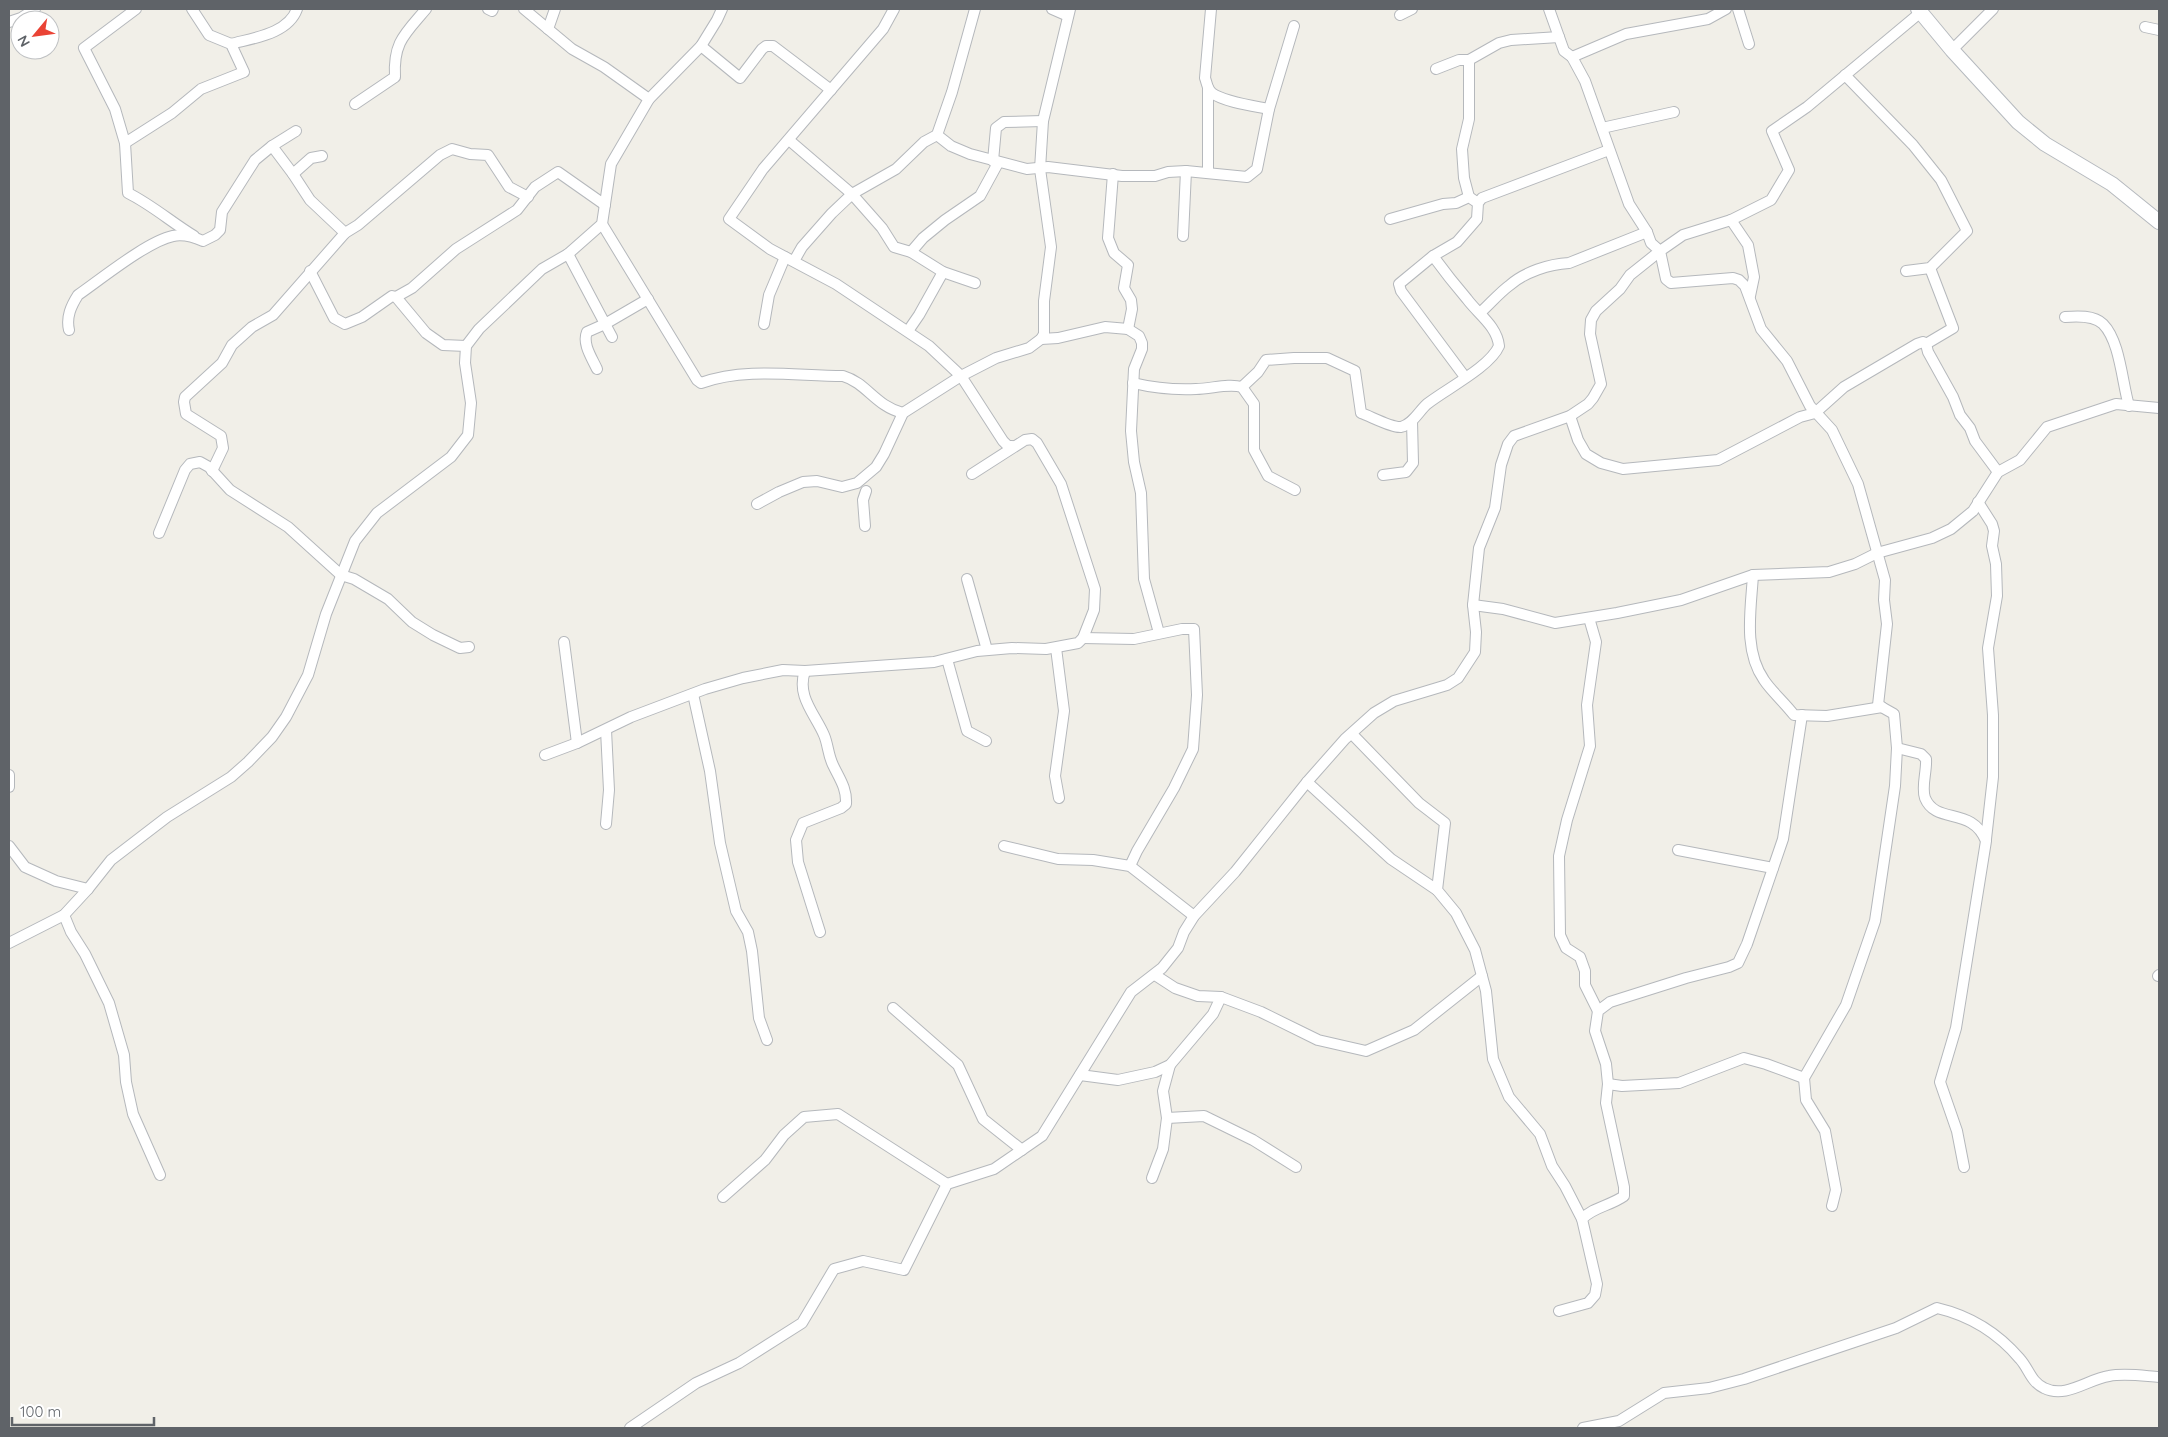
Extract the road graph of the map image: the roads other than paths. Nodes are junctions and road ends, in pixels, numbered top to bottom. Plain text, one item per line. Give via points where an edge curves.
1 (35, 9) edge
2 (136, 9) edge
3 (192, 9) edge
4 (296, 9) edge
5 (426, 9) edge
6 (488, 9) edge
7 (493, 9) edge
8 (524, 9) edge
9 (555, 9) edge
10 (722, 9) edge
11 (894, 9) edge
12 (975, 9) edge
13 (1052, 9) edge
14 (1210, 9) edge
15 (1412, 9) edge
16 (1550, 9) edge
17 (1726, 9) edge
18 (1738, 9) edge
19 (1993, 9) edge
20 (1920, 11) edge
21 (1069, 12) edge
22 (1400, 15) dead end
23 (9, 22) edge
24 (1294, 26) dead end
25 (2145, 27) dead end
26 (548, 29) junction
27 (2159, 30) edge
28 (1559, 37) junction
29 (231, 44) junction
30 (1749, 44) dead end
31 (701, 46) junction
32 (1952, 50) junction
33 (1572, 57) junction
34 (1469, 60) junction
35 (1436, 69) dead end
36 (1845, 75) junction
37 (1208, 88) junction
38 (832, 90) junction
39 (649, 99) junction
40 (356, 104) dead end
41 (1269, 109) junction
42 (1674, 112) dead end
43 (1042, 122) junction
44 (1602, 128) junction
45 (296, 131) dead end
46 (937, 135) junction
47 (789, 140) junction
48 (125, 143) junction
49 (272, 146) junction
50 (1610, 150) junction
51 (322, 156) dead end
52 (995, 162) junction
53 (1040, 169) junction
54 (1186, 171) junction
55 (1208, 173) junction
56 (293, 174) junction
57 (1113, 174) junction
58 (852, 194) junction
59 (528, 197) junction
60 (1473, 200) junction
61 (606, 205) junction
62 (1390, 218) dead end
63 (1731, 220) junction
64 (2159, 222) edge
65 (602, 224) junction
66 (1647, 232) junction
67 (345, 233) junction
68 (1183, 236) dead end
69 (194, 237) junction
70 (1660, 251) junction
71 (911, 252) junction
72 (568, 254) junction
73 (1434, 256) junction
74 (789, 259) junction
75 (1930, 268) junction
76 (310, 271) junction
77 (1906, 271) dead end
78 (943, 272) junction
79 (975, 283) dead end
80 (1750, 296) junction
81 (396, 297) junction
82 (648, 299) junction
83 (1481, 312) junction
84 (2065, 317) dead end
85 (605, 324) junction
86 (764, 324) dead end
87 (1128, 329) junction
88 (69, 330) dead end
89 (908, 332) junction
90 (612, 336) dead end
91 (1041, 339) junction
92 (1926, 344) junction
93 (466, 346) junction
94 (597, 369) dead end
95 (961, 376) junction
96 (1465, 377) junction
97 (1133, 383) junction
98 (1242, 387) junction
99 (2129, 406) junction
100 (2159, 408) edge
101 (903, 413) junction
102 (1815, 414) junction
103 (1570, 416) junction
104 (1412, 421) junction
105 (1012, 446) junction
106 (212, 471) junction
107 (1998, 472) junction
108 (868, 473) junction
109 (972, 474) dead end
110 (1383, 475) dead end
111 (857, 483) junction
112 (1295, 490) dead end
113 (866, 491) junction
114 (1978, 502) junction
115 (757, 504) dead end
116 (865, 526) dead end
117 (159, 533) dead end
118 (1877, 553) junction
119 (341, 575) junction
120 (1753, 575) junction
121 (967, 579) dead end
122 (1473, 605) junction
123 (1588, 618) junction
124 (1159, 633) junction
125 (1083, 638) junction
126 (564, 642) dead end
127 (469, 647) dead end
128 (1056, 648) junction
129 (987, 650) junction
130 (947, 659) junction
131 (805, 671) junction
132 (693, 694) junction
133 (1882, 707) junction
134 (1802, 715) junction
135 (606, 730) junction
136 (1352, 734) junction
137 (986, 741) dead end
138 (577, 743) junction
139 (1897, 748) junction
140 (545, 755) dead end
141 (9, 775) edge
142 (1307, 782) junction
143 (9, 788) edge
144 (1059, 798) dead end
145 (606, 824) dead end
146 (1986, 841) junction
147 (9, 846) edge
148 (1004, 846) dead end
149 (1678, 850) dead end
150 (1130, 866) junction
151 (1773, 868) junction
152 (88, 889) junction
153 (1437, 890) junction
154 (64, 915) junction
155 (1194, 916) junction
156 (820, 932) dead end
157 (9, 943) edge
158 (1155, 975) junction
159 (1482, 976) junction
160 (1221, 997) junction
161 (893, 1008) dead end
162 (1598, 1011) junction
163 (767, 1040) dead end
164 (1170, 1065) junction
165 (1080, 1075) junction
166 (1804, 1078) junction
167 (1608, 1084) junction
168 (1167, 1118) junction
169 (1022, 1150) junction
170 (1296, 1167) dead end
171 (1964, 1167) dead end
172 (160, 1175) dead end
173 (1152, 1178) dead end
174 (947, 1184) junction
175 (723, 1197) dead end
176 (1832, 1206) dead end
177 (1582, 1219) junction
178 (1560, 1311) dead end
179 (2159, 1377) edge
180 (630, 1428) edge
181 (1583, 1428) edge

1 - 23 street
2 - 48 street via 84,48 115,109
3 - 29 street via 209,35
4 - 29 street via 294,15 273,33
5 - 40 street via 398,42 395,77
6 - 7 street
8 - 26 street
9 - 26 street
10 - 31 street
11 - 38 street via 883,29
12 - 46 street
13 - 21 street
14 - 37 street via 1205,78
15 - 22 street
16 - 28 street
17 - 33 street via 1708,19 1626,34
18 - 30 street
19 - 32 street
20 - 32 street
20 - 36 street
21 - 43 street
24 - 41 street
25 - 27 street
26 - 39 street via 572,49
28 - 33 street via 1564,51
28 - 34 street via 1510,40
29 - 48 street via 244,72 201,89 172,113
31 - 38 street via 740,78 762,49 773,46
31 - 39 street
32 - 64 street via 2018,122 2045,144 2112,184
33 - 44 street via 1585,81
34 - 35 street via 1459,60
34 - 60 street via 1469,119 1462,149 1464,178
36 - 63 street via 1772,131 1789,170 1771,200
36 - 75 street via 1942,180 1967,231
37 - 41 street via 1223,98
37 - 55 street
38 - 47 street
39 - 61 street via 611,164
41 - 55 street via 1258,164 1252,174 1238,177
42 - 44 street
43 - 52 street via 1004,122 996,128
43 - 53 street
44 - 50 street
45 - 49 street
46 - 52 street via 951,146
46 - 58 street via 917,147 896,169
47 - 58 street
47 - 74 street via 729,219
48 - 69 street via 128,193 147,202
49 - 56 street
49 - 69 street via 255,160 231,197 222,212 220,230 215,236 203,241
50 - 60 street
50 - 66 street via 1629,204
51 - 56 street via 311,158
52 - 53 street
52 - 71 street via 980,196 945,220
53 - 57 street via 1048,167
53 - 91 street via 1051,247
54 - 55 street
54 - 57 street via 1155,176
54 - 68 street
56 - 67 street via 310,200
57 - 87 street via 1108,238 1114,252 1128,264 1124,288 1132,309
58 - 71 street via 894,247
58 - 74 street
59 - 61 street via 544,180 558,172
59 - 67 street via 509,187 488,155 452,149 440,155
59 - 81 street via 517,210 456,250 412,288
60 - 62 street
60 - 73 street via 1477,219 1457,242
61 - 65 street
63 - 70 street via 1683,235
63 - 80 street via 1748,246 1754,277
65 - 72 street
65 - 82 street
66 - 70 street via 1651,243
66 - 83 street via 1569,263 1541,269 1510,284
67 - 76 street
69 - 88 street via 176,235 159,240 78,295 67,321
70 - 80 street via 1666,279 1671,283 1733,278 1739,280
70 - 103 street via 1630,275 1591,320 1590,334 1600,384 1588,404
71 - 78 street
72 - 85 street
72 - 93 street via 542,269 479,329
73 - 83 street via 1475,310
73 - 96 street via 1399,284
74 - 86 street via 768,295
74 - 89 street via 836,284
75 - 77 street
75 - 92 street via 1953,328
76 - 81 street via 334,318 345,324 362,317 392,296
76 - 106 street via 272,315 232,345 222,363 185,397 186,414 221,436 223,448
78 - 79 street
78 - 89 street
80 - 102 street via 1761,329 1787,361
81 - 93 street via 426,334 443,345
82 - 85 street
82 - 101 street via 701,383 721,376 743,374 843,376 854,379 879,402
83 - 96 street via 1494,330 1499,346 1487,361
84 - 99 street via 2084,316 2102,323 2117,348
85 - 90 street
85 - 94 street via 587,332 584,338
87 - 91 street via 1105,327
87 - 97 street via 1139,336 1142,343
89 - 95 street via 929,346
91 - 95 street via 1029,348 996,358
92 - 102 street via 1917,344 1844,387
92 - 107 street via 1975,442
93 - 119 street via 472,403 468,435 451,457 377,514 355,541
95 - 101 street
95 - 105 street via 1003,441
96 - 104 street via 1426,406
97 - 98 street via 1155,388
97 - 124 street via 1130,431 1141,493 1144,579
98 - 104 street via 1266,360 1328,358 1355,371 1361,413 1401,427
98 - 112 street via 1254,404 1254,450 1268,476
99 - 100 street
99 - 107 street via 2109,406 2047,427 2020,460
101 - 108 street via 884,454
102 - 103 street via 1800,417 1718,460 1622,469 1586,454
102 - 118 street via 1832,430 1858,484
103 - 122 street via 1514,436 1508,444 1501,465 1495,508 1479,548
104 - 110 street via 1413,463 1406,472
105 - 109 street
105 - 125 street via 1032,439 1061,484 1095,589 1094,610
106 - 117 street via 200,462 190,464 184,470
106 - 119 street via 230,490 288,527
107 - 114 street
108 - 111 street
108 - 113 street
111 - 113 street
111 - 115 street via 842,487 817,481 803,482
113 - 116 street via 863,500
114 - 118 street via 1973,511 1951,529 1932,538
114 - 146 street via 1994,531 1992,546 1997,596 1988,648 1993,768
118 - 120 street via 1829,572
118 - 133 street via 1885,580 1887,624 1878,700
119 - 127 street via 388,599 412,622 433,635 460,648
119 - 152 street via 308,675 272,737 231,777 167,817 111,860
120 - 123 street via 1681,600
120 - 134 street via 1749,630 1754,662 1764,680 1794,714
121 - 129 street
122 - 123 street via 1503,609 1555,623
122 - 136 street via 1475,652 1458,678 1447,685 1394,701 1374,713
123 - 162 street via 1596,642 1587,705 1590,746 1559,856 1560,935 1566,948 1580,957 1585,985
124 - 125 street via 1134,639
124 - 150 street via 1194,629 1197,695 1193,749
125 - 128 street via 1078,643
126 - 138 street
128 - 129 street
128 - 144 street via 1064,710 1056,776
129 - 130 street
130 - 131 street
130 - 137 street via 967,731
131 - 132 street via 783,670 743,678
131 - 156 street via 802,691 824,735 846,797 846,804 841,808 803,823 796,840 798,862
132 - 135 street
132 - 163 street via 710,771 720,843 736,911 748,932 759,1018
133 - 134 street via 1828,716
133 - 139 street via 1894,714
134 - 151 street via 1783,839
135 - 138 street
135 - 145 street via 609,790
136 - 142 street
136 - 153 street via 1418,803 1445,823
138 - 140 street
139 - 146 street via 1920,754 1926,759 1924,794 1930,806 1949,816 1970,821 1980,829
139 - 166 street via 1895,786 1875,921 1846,1005
141 - 143 street
142 - 153 street via 1391,859
142 - 155 street via 1235,872
146 - 171 street via 1956,1028 1940,1082 1957,1131
147 - 152 street via 26,867 56,881
148 - 150 street via 1058,860 1094,860
149 - 151 street
150 - 155 street
151 - 162 street via 1738,963 1610,1002
152 - 154 street
153 - 159 street via 1456,913 1475,950
154 - 157 street
154 - 172 street via 108,1003 124,1055 133,1114
155 - 158 street via 1178,948
158 - 160 street via 1175,988 1198,996
158 - 165 street via 1131,992
159 - 160 street via 1414,1030 1366,1051 1318,1040
159 - 177 street via 1493,1059 1509,1097 1540,1134 1552,1166
160 - 164 street via 1213,1014
161 - 169 street via 958,1065 983,1119
162 - 167 street via 1594,1030 1606,1064
164 - 165 street via 1155,1072 1118,1080
164 - 168 street via 1163,1091
165 - 169 street via 1042,1136
166 - 167 street via 1744,1058 1679,1083
166 - 176 street via 1806,1100 1825,1132 1836,1190
167 - 177 street via 1606,1103 1624,1196 1588,1212
168 - 170 street via 1204,1116
168 - 173 street via 1163,1149
169 - 174 street via 994,1169
174 - 175 street via 838,1114 804,1117
174 - 180 street via 904,1270 863,1261 834,1269 802,1323 739,1363 696,1383
177 - 178 street via 1597,1284 1596,1296 1588,1303
179 - 181 street via 2110,1375 2066,1391 2044,1388 2034,1382 2022,1361 2000,1338 1967,1317 1937,1308 1896,1328 1744,1379 1709,1388 1664,1393 1619,1421

